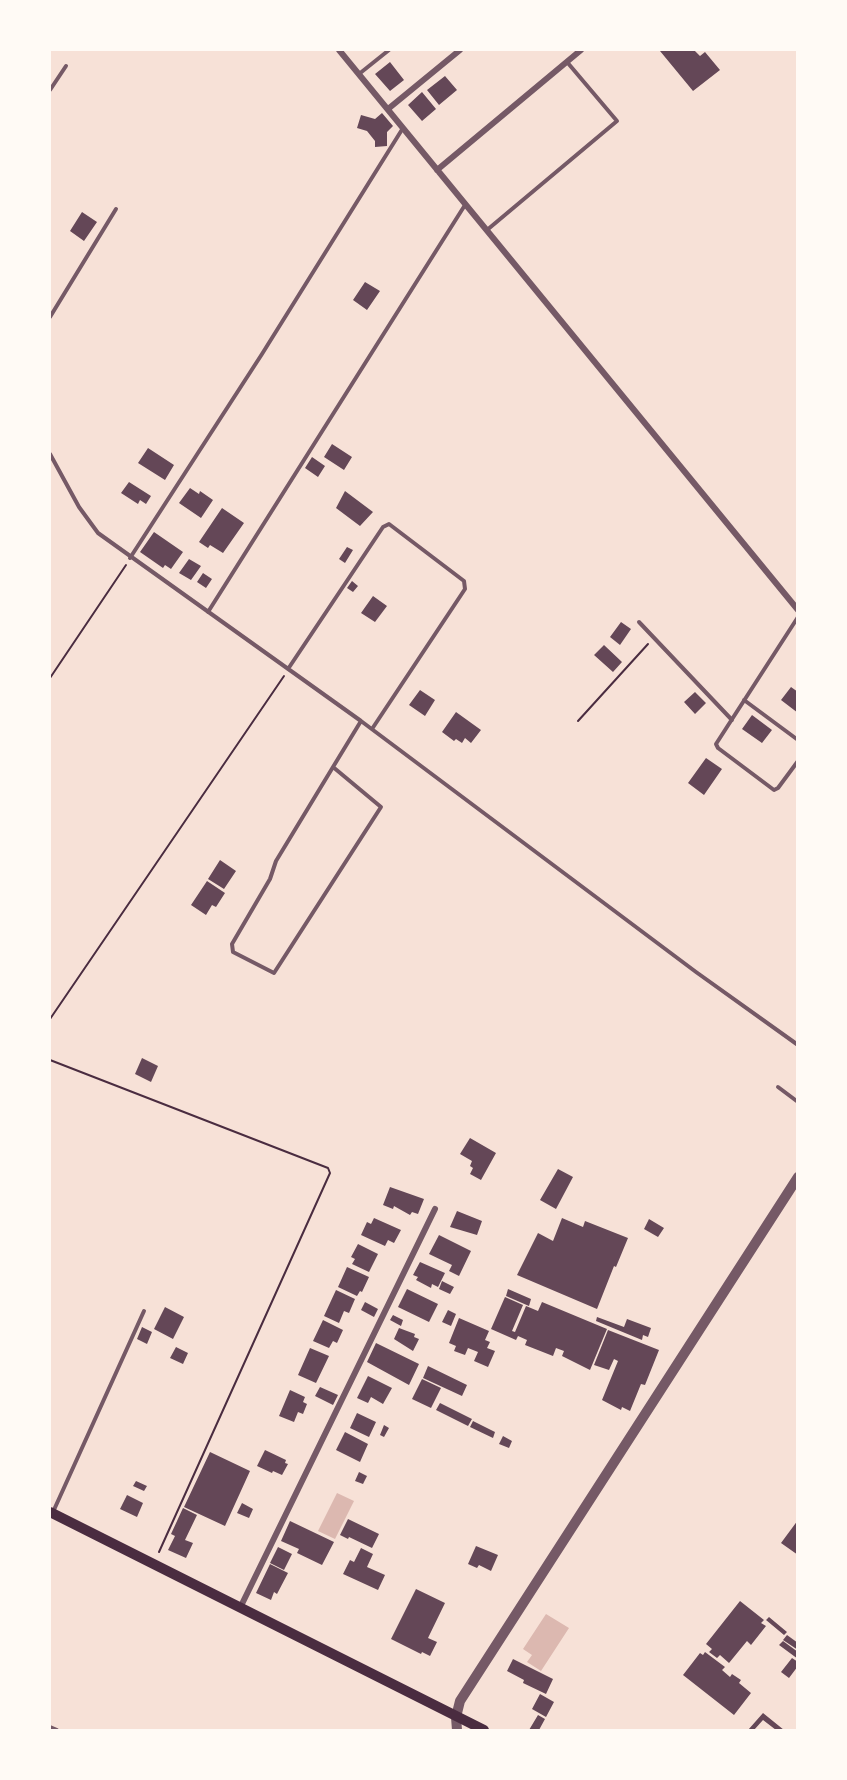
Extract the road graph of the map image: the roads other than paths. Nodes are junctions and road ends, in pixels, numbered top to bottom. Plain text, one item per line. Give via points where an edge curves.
1 (339, 50) edge
2 (390, 50) edge
3 (460, 50) edge
4 (581, 50) edge
5 (567, 62) junction
6 (66, 66) dead end
7 (359, 74) junction
8 (52, 82) edge
9 (50, 90) edge
10 (388, 109) junction
11 (403, 128) junction
12 (438, 170) junction
13 (466, 204) junction
14 (116, 209) dead end
15 (487, 230) junction
16 (50, 317) edge
17 (50, 454) edge
18 (130, 558) junction
19 (798, 610) edge
20 (208, 612) junction
21 (798, 617) edge
22 (639, 622) dead end
23 (288, 669) junction
24 (744, 700) junction
25 (732, 720) junction
26 (361, 721) junction
27 (372, 729) junction
28 (798, 740) edge
29 (798, 761) edge
30 (333, 767) junction
31 (798, 1045) edge
32 (778, 1087) dead end
33 (798, 1102) edge
34 (798, 1177) edge
35 (435, 1209) dead end
36 (144, 1311) dead end
37 (51, 1513) edge
38 (240, 1608) junction
39 (456, 1717) junction
40 (50, 1727) edge
41 (57, 1731) edge
42 (457, 1731) edge
43 (484, 1731) edge

1 - 7 street
2 - 7 lane
3 - 10 street
4 - 5 street
5 - 12 street
5 - 15 lane via 617,121
6 - 8 lane
7 - 10 street
8 - 9 lane
10 - 11 street
11 - 12 street
11 - 18 lane
12 - 13 street
13 - 15 street
13 - 20 lane
14 - 16 lane
15 - 19 street
17 - 18 lane via 98,533
18 - 20 lane
20 - 23 lane
21 - 24 lane
22 - 25 lane
23 - 26 lane
23 - 27 lane via 383,526 389,524 464,581 465,589
24 - 25 lane
24 - 28 lane
25 - 29 lane via 717,748 774,790
26 - 27 lane
26 - 30 lane
27 - 31 lane
30 - 30 lane via 232,944 233,952 274,973 381,807
32 - 33 lane
34 - 39 street via 460,1701
35 - 38 street
36 - 37 lane
37 - 38 main road
38 - 39 main road
39 - 42 street
39 - 43 main road
40 - 41 lane

